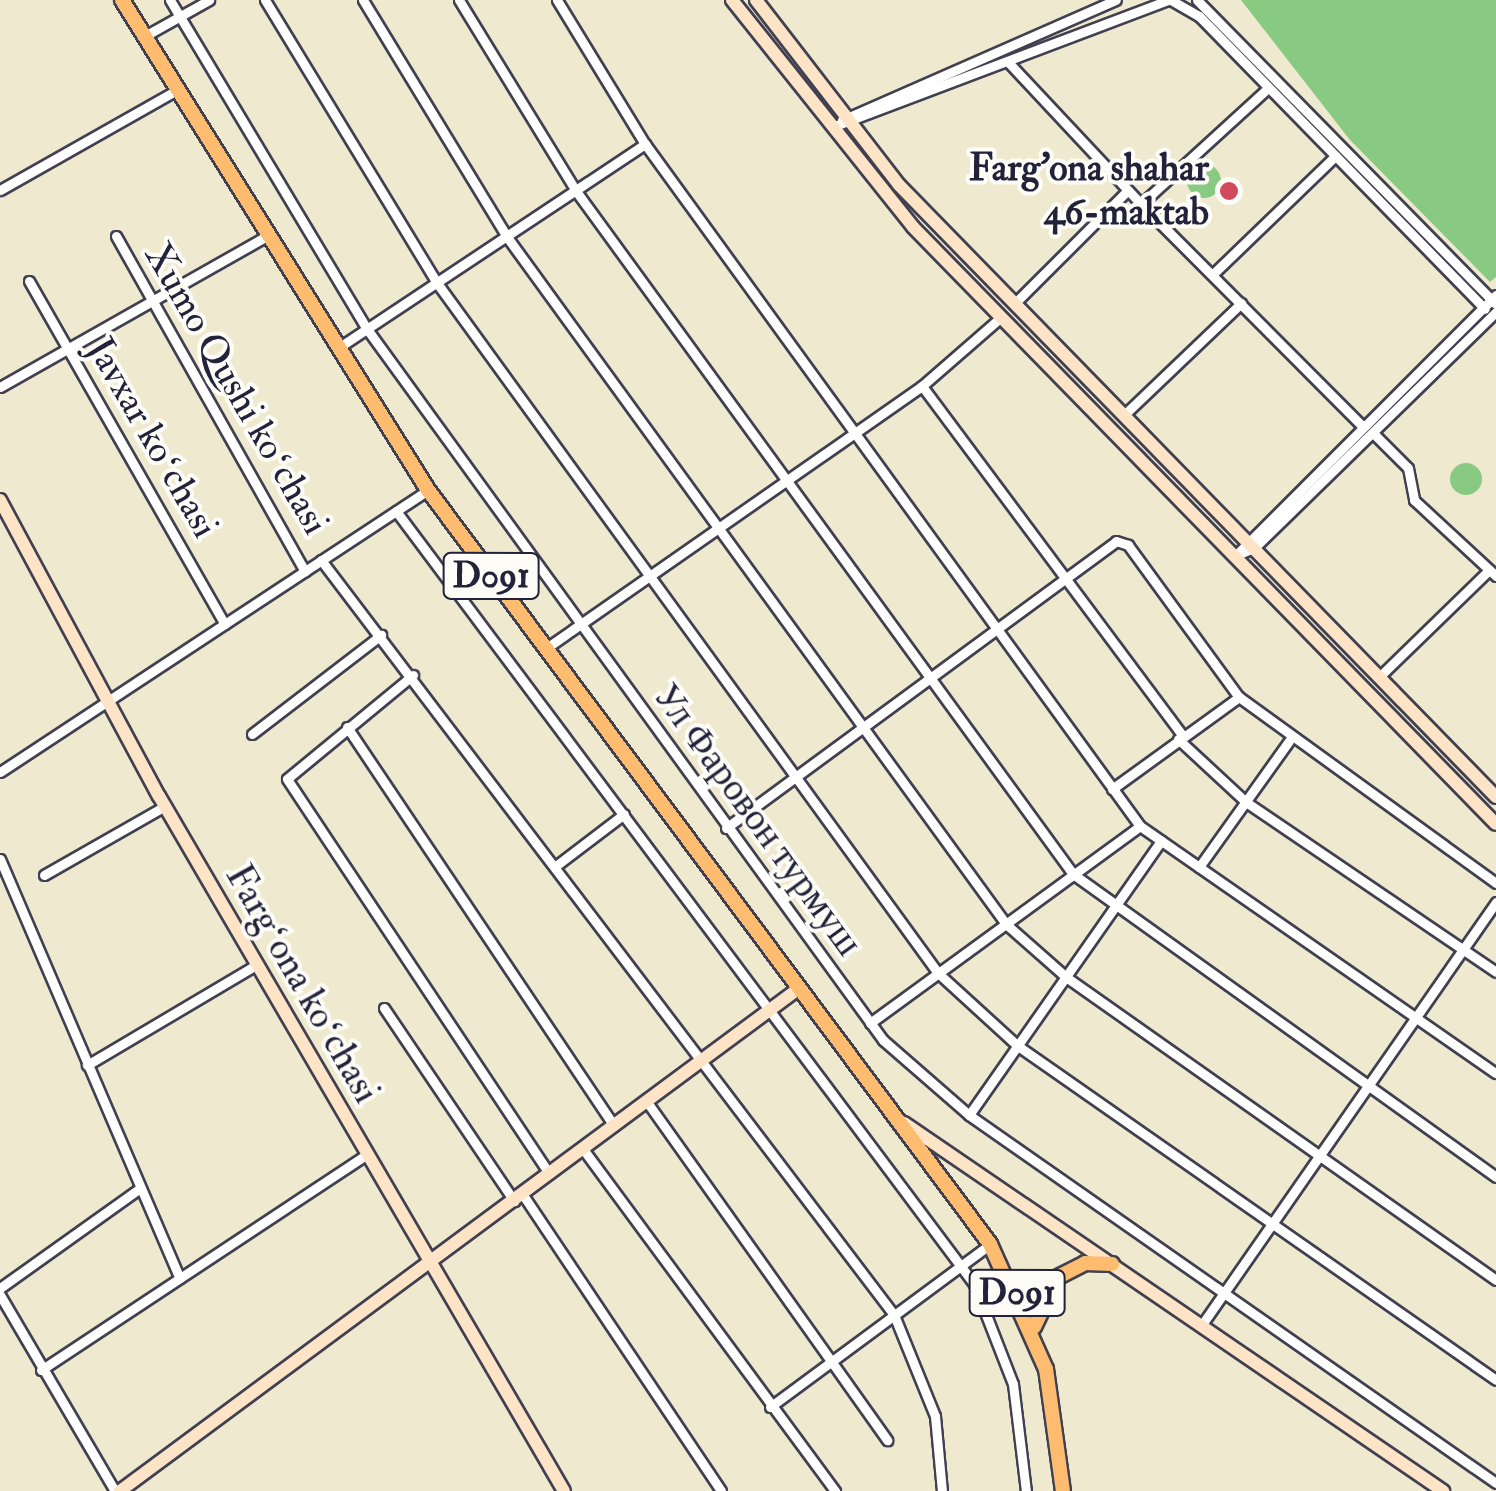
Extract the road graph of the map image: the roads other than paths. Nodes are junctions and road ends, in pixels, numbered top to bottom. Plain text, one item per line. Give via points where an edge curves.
1 (122, 0) edge
2 (170, 0) edge
3 (208, 0) edge
4 (265, 0) edge
5 (363, 0) edge
6 (459, 0) edge
7 (557, 0) edge
8 (732, 0) edge
9 (756, 0) edge
10 (1170, 0) edge
11 (1197, 0) edge
12 (1124, 2) edge
13 (179, 16) junction
14 (144, 37) junction
15 (1009, 63) junction
16 (1268, 88) junction
17 (176, 91) junction
18 (852, 120) junction
19 (832, 127) junction
20 (644, 144) junction
21 (875, 152) junction
22 (856, 156) junction
23 (1335, 156) junction
24 (0, 190) edge
25 (576, 190) junction
26 (1127, 191) junction
27 (1141, 204) junction
28 (116, 236) dead end
29 (507, 237) junction
30 (263, 238) junction
31 (1213, 274) junction
32 (29, 281) dead end
33 (437, 283) junction
34 (152, 300) junction
35 (1492, 301) edge
36 (1015, 303) junction
37 (1241, 303) junction
38 (1495, 316) edge
39 (1000, 318) junction
40 (367, 329) junction
41 (66, 349) junction
42 (336, 349) junction
43 (922, 386) junction
44 (0, 387) edge
45 (1124, 415) junction
46 (1361, 425) junction
47 (1374, 433) junction
48 (852, 436) junction
49 (782, 481) junction
50 (428, 490) junction
51 (0, 500) edge
52 (396, 511) junction
53 (714, 528) junction
54 (1236, 528) junction
55 (1257, 528) junction
56 (1255, 548) junction
57 (1235, 556) junction
58 (321, 560) junction
59 (305, 571) junction
60 (1252, 572) junction
61 (1493, 573) edge
62 (644, 578) junction
63 (1063, 579) junction
64 (226, 624) junction
65 (576, 626) junction
66 (995, 632) junction
67 (381, 635) junction
68 (545, 650) junction
69 (413, 675) junction
70 (1379, 677) junction
71 (928, 679) junction
72 (1240, 697) junction
73 (110, 702) junction
74 (347, 727) junction
75 (861, 729) junction
76 (252, 734) dead end
77 (1180, 737) junction
78 (1289, 740) junction
79 (0, 772) edge
80 (793, 778) junction
81 (1112, 789) junction
82 (1496, 797) edge
83 (1246, 802) junction
84 (165, 806) junction
85 (624, 814) junction
86 (1496, 824) edge
87 (1140, 826) junction
88 (726, 828) junction
89 (1161, 841) junction
90 (0, 858) edge
91 (557, 865) junction
92 (1199, 868) junction
93 (1073, 874) junction
94 (44, 875) dead end
95 (1496, 884) edge
96 (1496, 902) edge
97 (1113, 908) junction
98 (1006, 924) junction
99 (1463, 949) junction
100 (256, 965) junction
101 (1496, 972) edge
102 (938, 973) junction
103 (1066, 978) junction
104 (798, 989) junction
105 (384, 1008) dead end
106 (772, 1010) junction
107 (1416, 1017) junction
108 (870, 1023) junction
109 (1018, 1046) junction
110 (704, 1060) junction
111 (86, 1065) junction
112 (1496, 1073) edge
113 (1368, 1088) junction
114 (647, 1102) junction
115 (969, 1115) junction
116 (904, 1123) junction
117 (614, 1126) junction
118 (584, 1149) junction
119 (366, 1154) junction
120 (1320, 1158) junction
121 (549, 1174) junction
122 (1496, 1177) edge
123 (140, 1188) junction
124 (518, 1198) junction
125 (1272, 1224) junction
126 (990, 1244) junction
127 (1112, 1264) junction
128 (429, 1266) junction
129 (961, 1266) junction
130 (180, 1278) junction
131 (1496, 1280) edge
132 (0, 1291) edge
133 (1224, 1294) junction
134 (894, 1315) junction
135 (1203, 1323) junction
136 (1037, 1343) junction
137 (831, 1361) junction
138 (41, 1370) junction
139 (1496, 1380) edge
140 (770, 1406) junction
141 (888, 1440) dead end
142 (1496, 1484) edge
143 (118, 1491) edge
144 (564, 1491) edge
145 (721, 1491) edge
146 (835, 1491) edge
147 (942, 1491) edge
148 (1026, 1491) edge
149 (1064, 1491) edge
150 (1443, 1491) edge

1 - 14 main road, D091
2 - 13 street, Ул Фаровон турмуш
3 - 13 street
4 - 33 street, Ул Фаровон турмуш
5 - 29 street
6 - 25 street
7 - 20 street
8 - 19 street
9 - 18 street
10 - 12 street
10 - 16 street via 1200,16
11 - 35 street
12 - 15 street
12 - 18 street
13 - 14 street
13 - 40 street, Ул Фаровон турмуш
14 - 17 main road, D091
15 - 18 street
15 - 26 street
16 - 23 street
16 - 27 street
17 - 24 street
17 - 30 main road, D091
18 - 19 street
18 - 21 street
19 - 22 street
20 - 25 street
20 - 48 street
21 - 22 street
21 - 36 street
22 - 39 street
23 - 31 street
23 - 35 street
25 - 29 street
25 - 49 street
26 - 27 street
26 - 36 street
27 - 31 street
28 - 34 street, Xumo Qushi koʻchasi
29 - 33 street
29 - 53 street
30 - 34 street
30 - 42 main road, D091
31 - 37 street
32 - 41 street, Javxar koʻchasi
33 - 40 street
33 - 62 street, Ул Фаровон турмуш
34 - 41 street
34 - 59 street, Xumo Qushi koʻchasi
35 - 38 street
35 - 46 street
36 - 45 street
37 - 45 street
37 - 46 street
38 - 47 street
39 - 43 street
39 - 57 street
40 - 42 street
40 - 65 street, Ул Фаровон турмуш
41 - 44 street
41 - 64 street, Javxar koʻchasi
42 - 50 main road, D091
43 - 48 street
43 - 63 street
45 - 54 street
46 - 55 street
47 - 56 street
47 - 61 street via 1408,468 1414,500
48 - 49 street
48 - 66 street
49 - 53 street
49 - 71 street
50 - 52 street
50 - 68 main road, D091
51 - 73 street, Fargʻona koʻchasi
52 - 58 street
52 - 85 street
53 - 62 street
53 - 75 street
54 - 55 street
54 - 56 street
55 - 56 street
56 - 57 street
56 - 60 street
56 - 70 street
57 - 60 street
58 - 59 street
58 - 67 street
59 - 64 street
60 - 86 street
61 - 70 street
62 - 65 street
62 - 80 street, Ул Фаровон турмуш
63 - 66 street
63 - 72 street via 1116,541 1128,545
63 - 77 street
64 - 73 street
65 - 68 street
65 - 88 street, Ул Фаровон турмуш
66 - 71 street
66 - 81 street
67 - 69 street
67 - 76 street
68 - 104 main road, D091
69 - 74 street
69 - 91 street
70 - 82 street
71 - 75 street
71 - 93 street
72 - 77 street
72 - 78 street
73 - 79 street
73 - 84 street, Fargʻona koʻchasi
74 - 117 street
74 - 121 street via 287,778
75 - 80 street
75 - 98 street
77 - 81 street
77 - 83 street
78 - 83 street
78 - 95 street
80 - 88 street
80 - 102 street, Ул Фаровон турмуш
81 - 87 street
83 - 92 street
83 - 99 street
84 - 94 street
84 - 100 street, Fargʻona koʻchasi
85 - 91 street
85 - 106 street
87 - 89 street
87 - 93 street
88 - 108 street, Ул Фаровон турмуш
89 - 92 street
89 - 97 street
90 - 111 street
91 - 110 street
92 - 107 street
93 - 97 street
93 - 98 street
96 - 99 street
97 - 103 street
97 - 113 street
98 - 102 street
98 - 103 street
99 - 101 street
99 - 107 street
100 - 111 street
100 - 119 street, Fargʻona koʻchasi
102 - 108 street
102 - 109 street, Ул Фаровон турмуш
103 - 109 street
103 - 120 street
104 - 106 street
104 - 116 main road, D091
105 - 124 street
106 - 110 street
106 - 129 street
107 - 112 street
107 - 113 street
108 - 115 street, Ул Фаровон турмуш
109 - 115 street
109 - 125 street, Ул Фаровон турмуш
110 - 114 street
110 - 134 street
111 - 123 street
113 - 120 street
113 - 122 street
114 - 117 street
114 - 137 street
115 - 133 street, Ул Фаровон турмуш
116 - 126 main road, D091
116 - 127 street
117 - 118 street
118 - 121 street
118 - 140 street
119 - 128 street, Fargʻona koʻchasi
119 - 130 street
120 - 125 street
120 - 131 street
121 - 124 street
123 - 130 street
123 - 132 street
124 - 128 street
124 - 145 street
125 - 133 street
125 - 139 street, Ул Фаровон турмуш
126 - 129 street
126 - 136 main road, D091
127 - 135 street
127 - 136 main road via 1085,1263 1053,1282 1037,1309
128 - 143 street
128 - 144 street, Fargʻona koʻchasi
129 - 134 street
129 - 148 street via 1006,1358
130 - 138 street
132 - 138 street
133 - 135 street
133 - 142 street, Ул Фаровон турмуш
134 - 137 street
134 - 147 street via 935,1416
135 - 150 street
136 - 149 main road, D091
137 - 140 street
137 - 141 street
138 - 143 street
140 - 146 street

